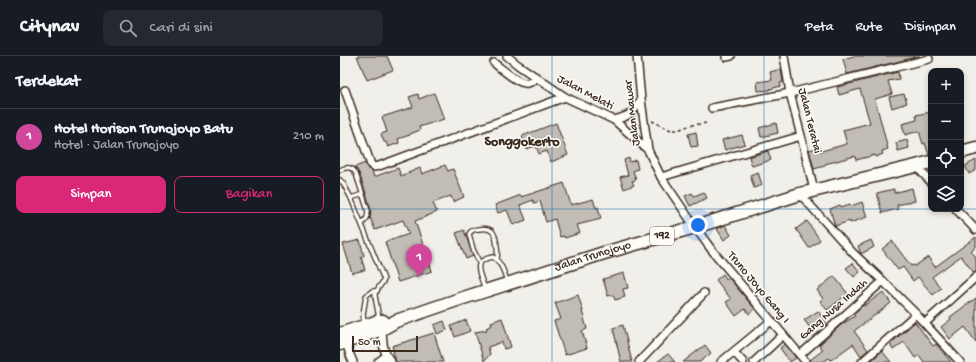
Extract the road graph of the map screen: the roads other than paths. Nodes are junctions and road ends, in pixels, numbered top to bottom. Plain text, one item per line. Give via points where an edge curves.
1 (507, 56) edge
2 (637, 56) edge
3 (784, 56) edge
4 (929, 58) dead end
5 (494, 63) dead end
6 (536, 77) junction
7 (345, 90) dead end
8 (790, 93) junction
9 (565, 97) junction
10 (642, 100) junction
11 (712, 108) dead end
12 (614, 120) junction
13 (801, 136) junction
14 (976, 148) edge
15 (648, 150) junction
16 (964, 151) edge
17 (928, 163) edge
18 (916, 166) junction
19 (340, 170) edge
20 (661, 177) junction
21 (928, 179) edge
22 (340, 180) edge
23 (814, 190) junction
24 (363, 194) junction
25 (800, 194) junction
26 (351, 198) junction
27 (959, 212) edge
28 (362, 224) junction
29 (695, 227) junction
30 (976, 230) edge
31 (497, 259) junction
32 (479, 262) junction
33 (976, 277) edge
34 (883, 281) junction
35 (508, 284) junction
36 (377, 291) junction
37 (485, 291) junction
38 (704, 293) dead end
39 (916, 314) junction
40 (771, 321) junction
41 (925, 323) junction
42 (381, 325) junction
43 (364, 326) junction
44 (783, 335) junction
45 (342, 340) edge
46 (734, 352) junction
47 (800, 355) junction
48 (386, 356) junction
49 (353, 362) edge
50 (378, 362) edge
51 (391, 362) edge
52 (639, 362) edge
53 (721, 362) edge
54 (742, 362) edge
55 (754, 362) edge
56 (806, 362) edge
57 (862, 362) edge
58 (960, 362) edge

1 - 6 street, Jalan Melati
2 - 10 street, Jalan Mawar
3 - 8 street, Jalan Teratai
4 - 8 street
5 - 6 street via 522,83 531,82
6 - 9 street, Jalan Melati
7 - 9 street via 371,165 374,167
8 - 11 street
8 - 13 street, Jalan Teratai
9 - 12 street, Jalan Melati
10 - 12 street via 632,114
10 - 15 street, Jalan Mawar
12 - 15 street, Jalan Melati
13 - 20 street
13 - 23 street, Jalan Teratai
14 - 16 main road
15 - 20 street, Jalan Mawar
17 - 18 main road, Jalan Trunojoyo / 192
18 - 21 street
18 - 23 main road, Jalan Trunojoyo / 192
19 - 24 lane via 349,167 355,170
20 - 29 street, Jalan Mawar
22 - 26 lane
23 - 25 main road, Jalan Trunojoyo / 192
24 - 26 lane
24 - 28 lane via 368,215
25 - 29 main road, Jalan Trunojoyo / 192
25 - 34 street via 853,253
26 - 28 lane
27 - 30 street
28 - 36 lane via 384,280
29 - 35 main road, Jalan Trunojoyo / 192
29 - 40 street, Truno Joyo Gang I
31 - 32 lane via 493,257
31 - 32 lane via 497,247 491,230 472,230 469,234
31 - 35 lane
32 - 37 lane
33 - 41 street
34 - 39 street
34 - 47 street, Gang Nusa Indah
35 - 37 main road, Jalan Trunojoyo / 192
36 - 42 lane via 375,296
36 - 43 lane via 372,291 366,296
37 - 42 main road, Jalan Trunojoyo / 192
38 - 52 street
39 - 41 street
39 - 57 street
40 - 44 street, Truno Joyo Gang I
40 - 46 street
41 - 58 street
42 - 43 main road, Jalan Trunojoyo / 192
42 - 45 main road, Jalan Trunojoyo / 192
42 - 48 street
43 - 45 main road, Jalan Trunojoyo / 192
44 - 47 street, Truno Joyo Gang I
44 - 55 street
45 - 49 street
46 - 53 street
46 - 54 street
47 - 56 street, Truno Joyo Gang I
48 - 50 street
48 - 51 street

